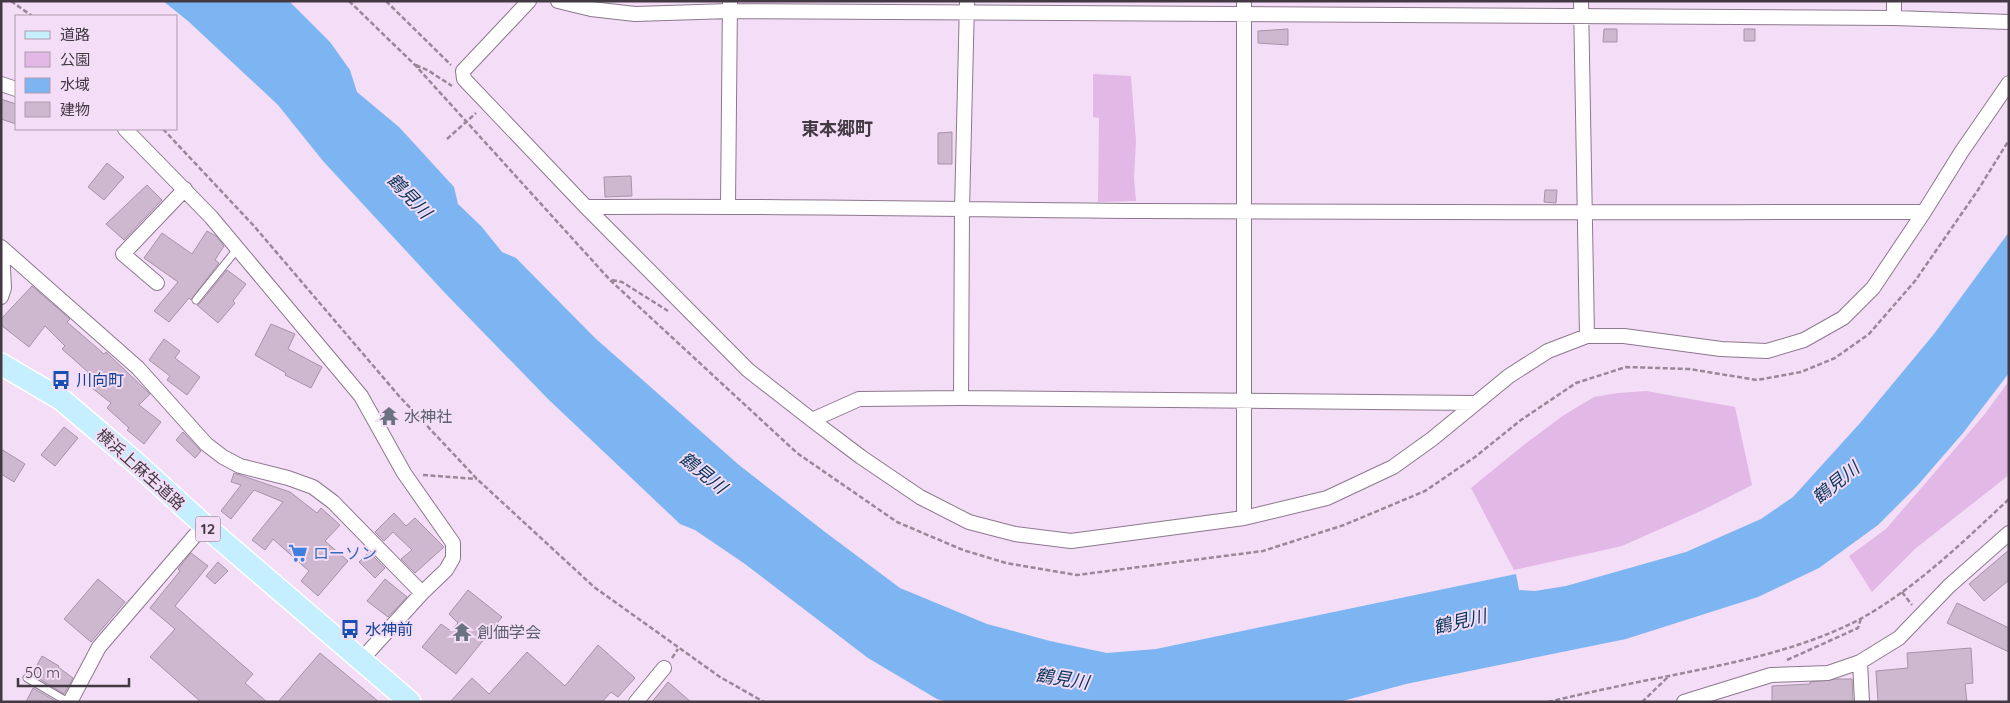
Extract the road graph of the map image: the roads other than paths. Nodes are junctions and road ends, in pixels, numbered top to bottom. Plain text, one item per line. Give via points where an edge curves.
1 (529, 1) edge
2 (558, 1) edge
3 (1582, 1) edge
4 (1894, 1) edge
5 (730, 6) edge
6 (967, 8) edge
7 (1244, 8) edge
8 (1582, 18) junction
9 (1894, 18) junction
10 (2009, 22) edge
11 (2009, 83) edge
12 (1, 84) edge
13 (15, 89) edge
14 (126, 130) edge
15 (185, 189) junction
16 (728, 206) junction
17 (586, 207) junction
18 (962, 210) junction
19 (1244, 212) junction
20 (1584, 212) junction
21 (1924, 212) junction
22 (2, 248) edge
23 (238, 248) junction
24 (157, 283) dead end
25 (1, 297) edge
26 (196, 300) dead end
27 (1587, 336) junction
28 (1, 364) edge
29 (961, 398) junction
30 (1244, 401) junction
31 (1476, 403) junction
32 (812, 420) junction
33 (1244, 518) junction
34 (204, 525) junction
35 (2009, 533) edge
36 (422, 593) junction
37 (362, 659) junction
38 (1860, 662) junction
39 (664, 668) dead end
40 (27, 678) dead end
41 (406, 700) edge
42 (69, 702) edge
43 (636, 702) edge
44 (1684, 702) edge
45 (1862, 702) edge

1 - 17 street via 462,73 464,79
2 - 5 street via 635,14
3 - 8 street
4 - 9 street
5 - 6 street
5 - 16 street
6 - 7 street
6 - 18 street
7 - 8 street
7 - 19 street
8 - 9 street
8 - 20 street
9 - 10 street
11 - 21 street
12 - 13 street
14 - 15 street
15 - 23 street
15 - 24 street via 123,254
16 - 17 street
16 - 18 street
17 - 32 street via 748,370
18 - 19 street
18 - 29 street
19 - 20 street
19 - 30 street
20 - 21 street
20 - 27 street
21 - 27 street via 1873,288 1843,318 1804,340 1767,351 1624,336
22 - 25 street via 4,288
22 - 36 street via 138,368 206,444 240,466 313,487 333,502
23 - 26 lane
23 - 36 street via 361,396 404,473 453,543 453,558 446,570
27 - 31 street via 1548,351 1509,376
28 - 34 main road, 横浜上麻生道路 / 12 via 62,400
29 - 30 street
29 - 32 street via 859,399
30 - 31 street
30 - 33 street
31 - 33 street via 1393,466 1328,498
32 - 33 street via 920,497 969,522 1015,534 1071,541
34 - 37 main road, 横浜上麻生道路 / 12
34 - 42 street via 99,646
35 - 38 street via 1949,586 1899,638
36 - 37 street
37 - 41 main road, 横浜上麻生道路 / 12
38 - 44 street via 1828,673 1771,675
38 - 45 street
39 - 43 street
40 - 42 lane

